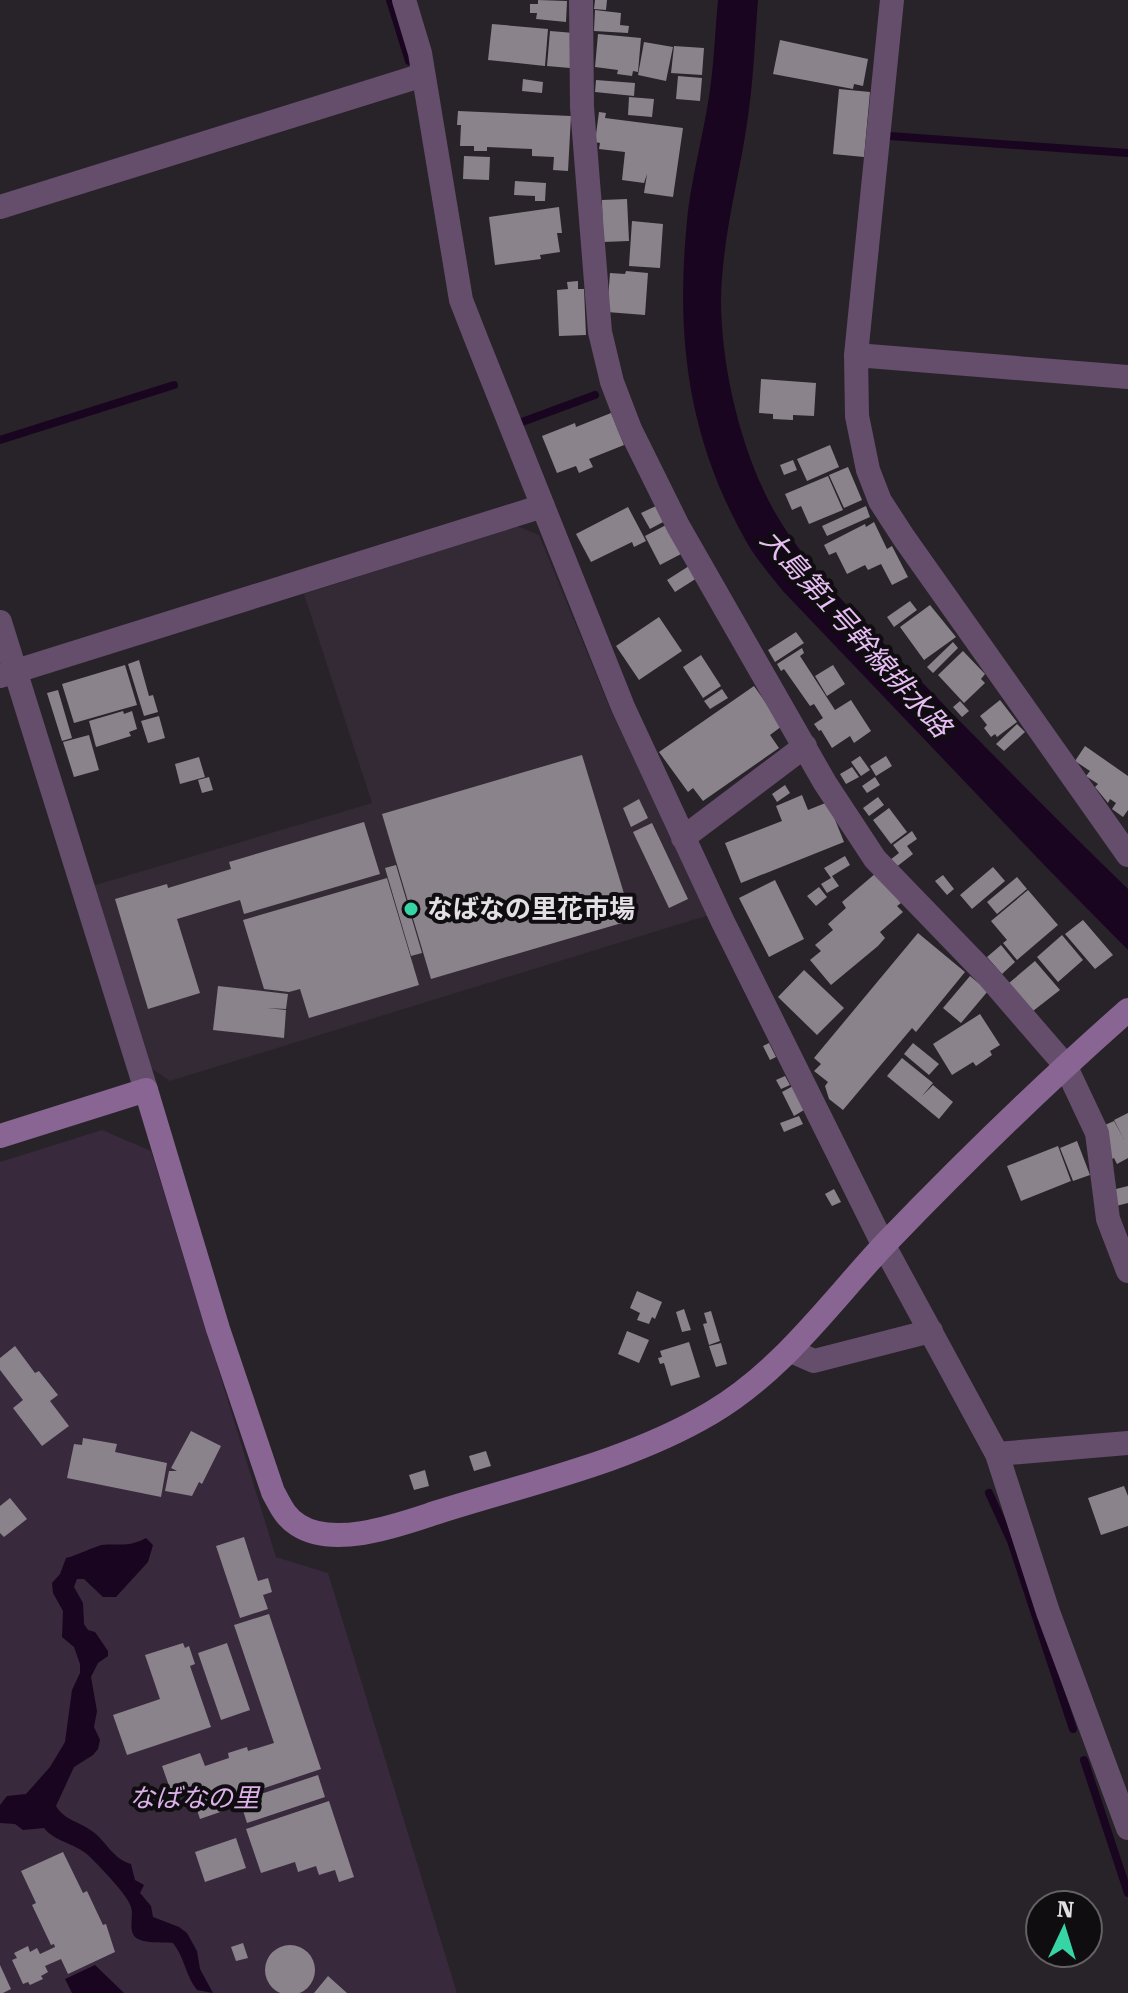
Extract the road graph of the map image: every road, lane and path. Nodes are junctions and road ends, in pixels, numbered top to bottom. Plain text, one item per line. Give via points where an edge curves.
1 (404, 0) edge
2 (581, 0) edge
3 (892, 0) edge
4 (423, 75) junction
5 (0, 207) edge
6 (856, 355) junction
7 (1128, 377) edge
8 (543, 506) junction
9 (0, 622) edge
10 (8, 673) edge
11 (805, 746) junction
12 (683, 838) junction
13 (1128, 855) edge
14 (1128, 1010) edge
15 (1065, 1065) junction
16 (146, 1090) junction
17 (0, 1136) edge
18 (884, 1246) junction
19 (1128, 1271) edge
20 (931, 1331) junction
21 (791, 1351) junction
22 (1128, 1443) edge
23 (997, 1454) junction
24 (1128, 1828) edge

1 - 4 street
2 - 11 street via 586,174 600,332 612,382 678,526
3 - 6 street
4 - 5 street
4 - 8 street via 461,300
6 - 7 street
6 - 13 street via 857,416 880,501
8 - 10 street
8 - 12 street via 623,707
9 - 10 street
10 - 16 street
11 - 12 street
11 - 15 street via 875,859
12 - 18 street
14 - 15 street
15 - 18 street
15 - 19 street via 1097,1133 1108,1219
16 - 17 street
16 - 21 street via 273,1492 285,1515 300,1527 369,1533 614,1457 712,1413
18 - 20 street
18 - 21 street
20 - 21 street via 814,1361
20 - 23 street
22 - 23 street
23 - 24 street via 1048,1612

